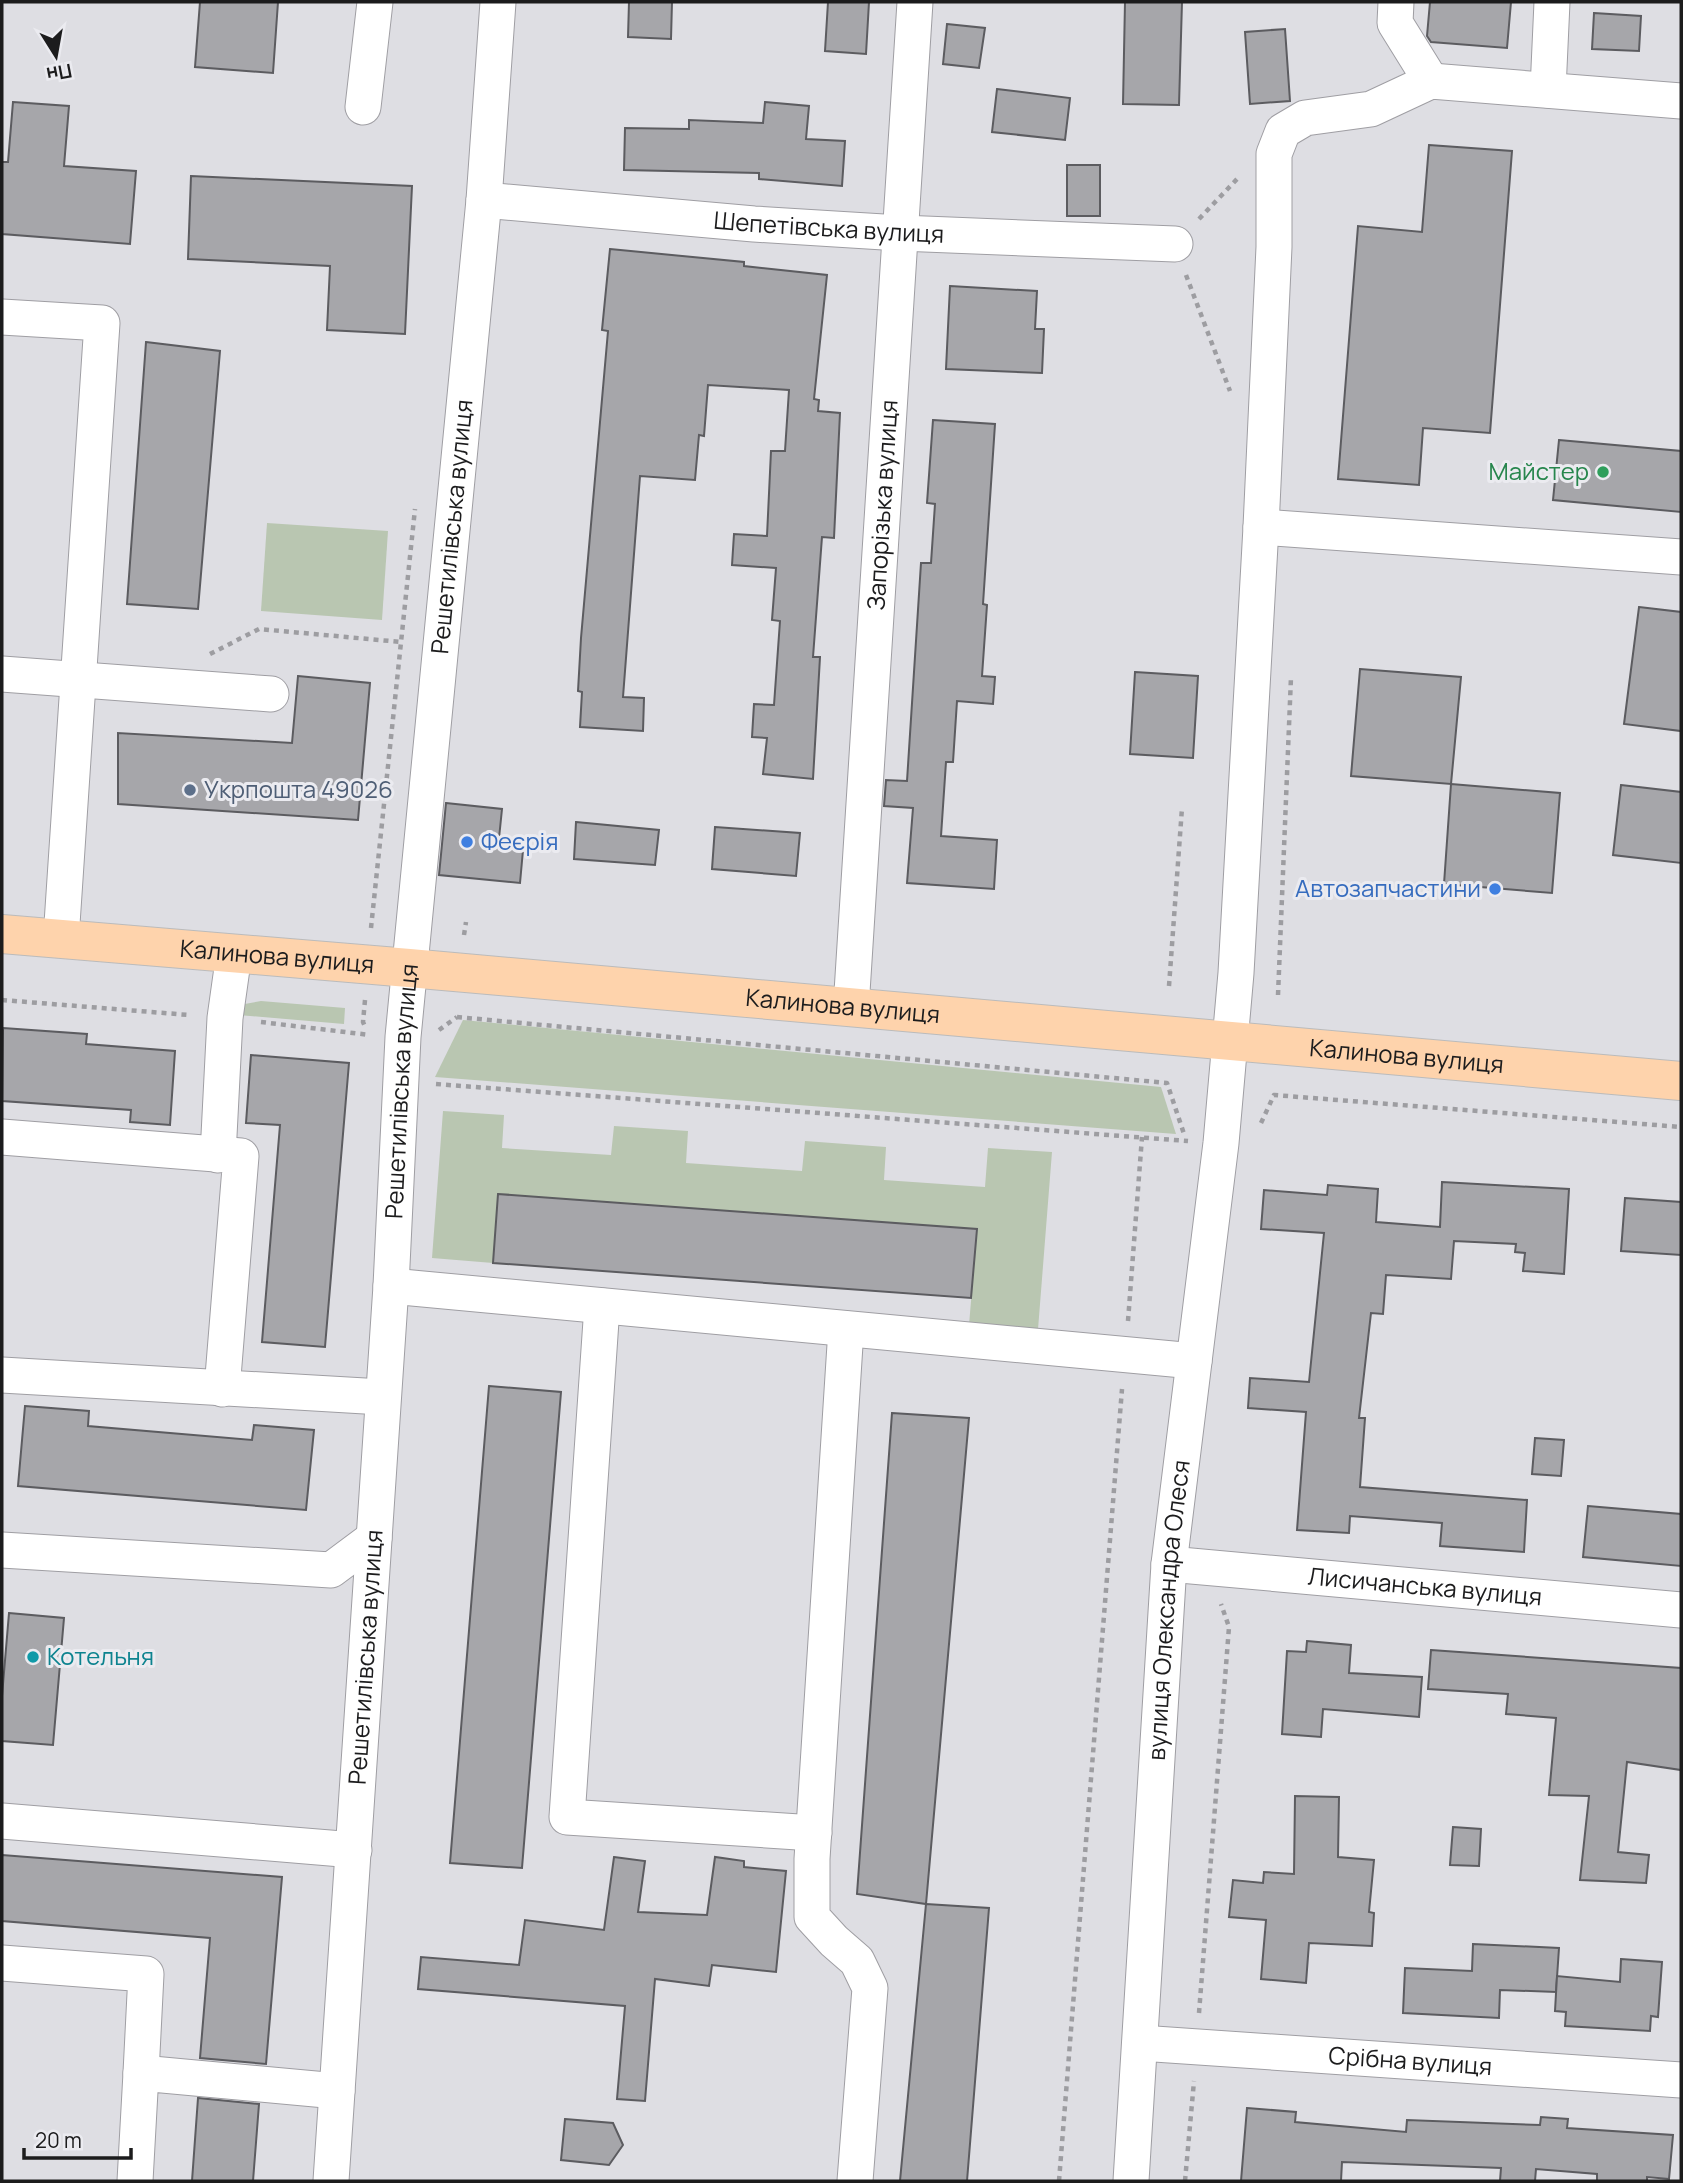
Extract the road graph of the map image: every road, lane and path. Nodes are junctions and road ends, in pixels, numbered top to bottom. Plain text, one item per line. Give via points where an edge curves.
1 (375, 2) edge
2 (498, 2) edge
3 (915, 2) edge
4 (1396, 2) edge
5 (1552, 2) edge
6 (1431, 81) junction
7 (1548, 90) junction
8 (1681, 101) edge
9 (363, 107) dead end
10 (1283, 131) junction
11 (484, 200) junction
12 (900, 233) junction
13 (1175, 244) junction
14 (2, 317) edge
15 (1234, 400) dead end
16 (415, 506) dead end
17 (1261, 527) junction
18 (1681, 557) edge
19 (401, 642) junction
20 (205, 657) dead end
21 (1292, 666) dead end
22 (2, 674) edge
23 (78, 680) junction
24 (271, 694) dead end
25 (1182, 808) dead end
26 (371, 918) dead end
27 (2, 934) edge
28 (61, 939) junction
29 (234, 954) junction
30 (409, 968) junction
31 (1169, 986) dead end
32 (1278, 995) dead end
33 (850, 1008) junction
34 (457, 1017) dead end
35 (1230, 1042) junction
36 (1681, 1082) edge
37 (424, 1083) dead end
38 (1681, 1127) edge
39 (1142, 1137) junction
40 (2, 1138) edge
41 (1186, 1141) junction
42 (1221, 1143) junction
43 (218, 1154) junction
44 (391, 1286) junction
45 (603, 1306) junction
46 (846, 1329) junction
47 (1125, 1356) junction
48 (1194, 1361) junction
49 (2, 1375) edge
50 (222, 1389) junction
51 (382, 1397) junction
52 (374, 1538) junction
53 (2, 1550) edge
54 (1169, 1564) junction
55 (1207, 1567) junction
56 (1681, 1610) edge
57 (2, 1821) edge
58 (814, 1833) junction
59 (354, 1850) junction
60 (2, 1963) edge
61 (1140, 2043) junction
62 (1196, 2047) junction
63 (141, 2073) junction
64 (1681, 2080) edge
65 (337, 2091) junction
66 (135, 2181) edge
67 (331, 2181) edge
68 (855, 2181) edge
69 (1059, 2181) edge
70 (1131, 2181) edge
71 (1185, 2181) edge

1 - 9 street
2 - 11 street, Решетилівська вулиця
3 - 12 street, Запорізька вулиця
4 - 6 street via 1395,23
5 - 7 street
6 - 7 street
6 - 10 street via 1371,109 1305,118
7 - 8 street
10 - 13 path
10 - 17 street, вулиця Олександра Олеся via 1274,154
11 - 12 street, Шепетівська вулиця
11 - 30 street, Решетилівська вулиця
12 - 13 street, Шепетівська вулиця
12 - 33 street, Запорізька вулиця
13 - 15 path
14 - 23 street via 102,323
16 - 19 path
17 - 18 street
17 - 35 street, вулиця Олександра Олеся
19 - 20 path via 259,629
19 - 26 path
21 - 32 path
22 - 23 street
23 - 24 street
23 - 28 street
25 - 31 path
27 - 28 main road, Калинова вулиця
28 - 29 main road, Калинова вулиця
29 - 30 main road, Калинова вулиця
29 - 43 street via 225,1018
30 - 33 main road, Калинова вулиця
30 - 44 street, Решетилівська вулиця
33 - 35 main road, Калинова вулиця
34 - 41 path via 1167,1083
35 - 36 main road, Калинова вулиця
35 - 42 street, вулиця Олександра Олеся
37 - 39 path
38 - 42 path via 1274,1095 1250,1148
39 - 41 path
39 - 47 path
40 - 43 street
41 - 42 path
42 - 48 street, вулиця Олександра Олеся
43 - 50 street via 241,1156
44 - 45 street
44 - 51 street, Решетилівська вулиця
45 - 46 street
45 - 58 street via 567,1817
46 - 47 street
46 - 58 street
47 - 48 street
47 - 69 path
48 - 54 street, вулиця Олександра Олеся
49 - 50 street
50 - 51 street
51 - 52 street, Решетилівська вулиця
52 - 53 street via 331,1570
52 - 59 street, Решетилівська вулиця
54 - 55 street, Лисичанська вулиця
54 - 61 street, вулиця Олександра Олеся
55 - 56 street, Лисичанська вулиця
55 - 62 path via 1229,1627
57 - 59 street
58 - 68 street via 812,1917 857,1961 870,1988
59 - 65 street, Решетилівська вулиця
60 - 63 street via 146,1974
61 - 62 street, Срібна вулиця
61 - 70 street, вулиця Олександра Олеся
62 - 64 street, Срібна вулиця
62 - 71 path
63 - 65 street
63 - 66 street
65 - 67 street, Решетилівська вулиця

